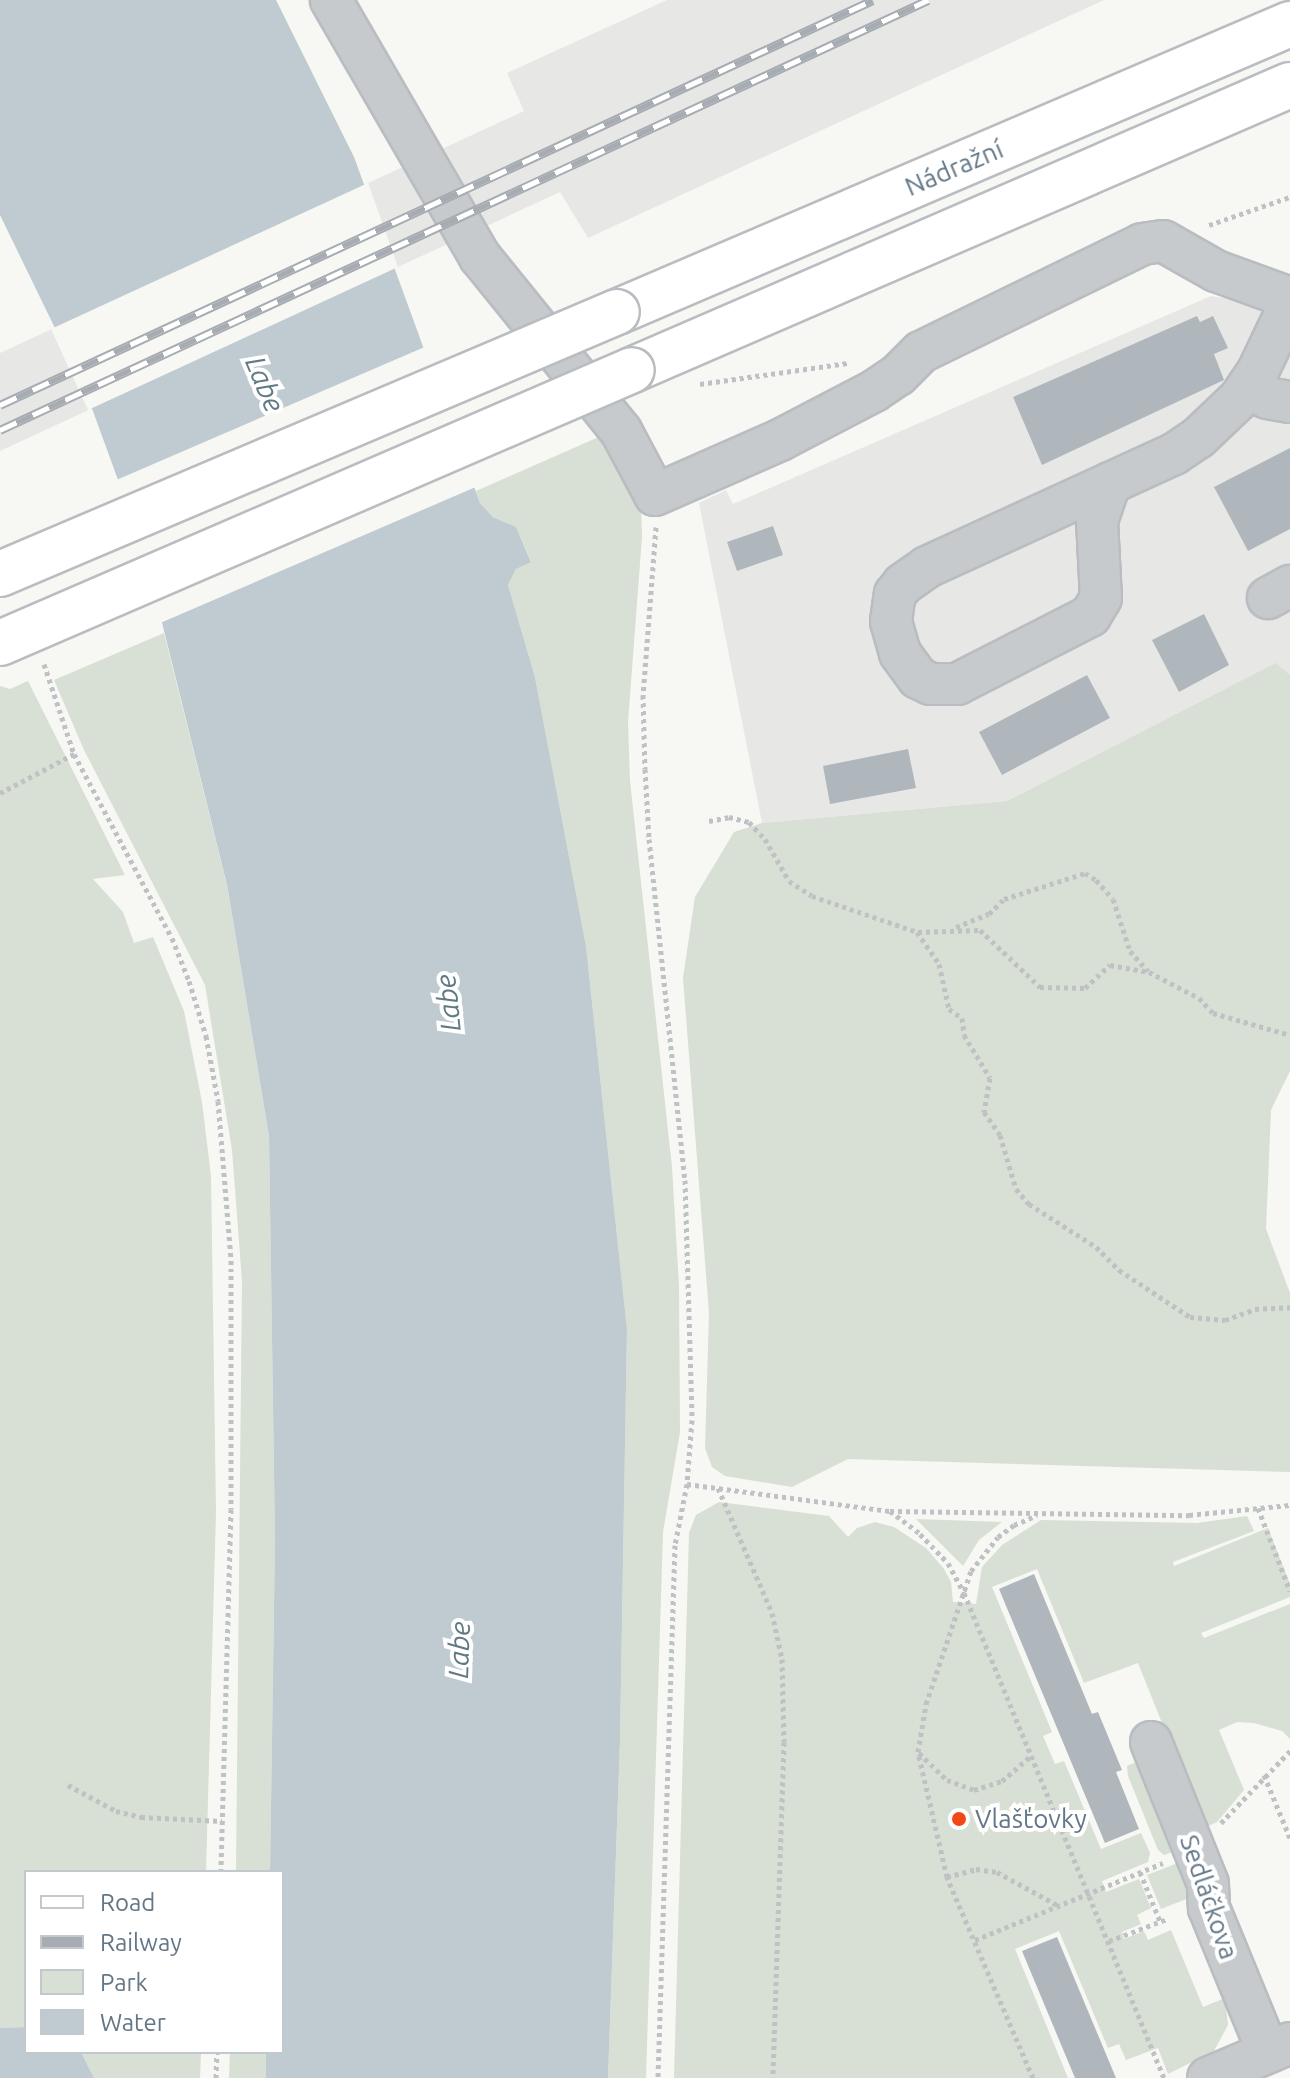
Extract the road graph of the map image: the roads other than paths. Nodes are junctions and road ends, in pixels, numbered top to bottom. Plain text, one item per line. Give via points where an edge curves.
1 (331, 0) edge
2 (1290, 24) edge
3 (1290, 85) edge
4 (1290, 298) edge
5 (1290, 304) edge
6 (1248, 386) junction
7 (1290, 402) edge
8 (1110, 483) junction
9 (0, 574) edge
10 (0, 643) edge
11 (1151, 1742) dead end
12 (1279, 2048) edge
13 (1208, 2078) edge

1 - 4 street via 480,257 621,431 655,495 780,440 874,391 921,352 1142,244 1163,241 1216,271
2 - 9 main road, Nádražní, bridge
3 - 10 main road, bridge
5 - 6 street
6 - 7 street via 1267,398
6 - 8 street via 1198,438
8 - 8 street via 1097,520 1101,598 1090,616 957,684 918,678 900,653 891,621 895,594 903,584 927,567
11 - 12 street, Sedláčkova via 1206,1838 1209,1908
12 - 13 street, Sedláčkova

